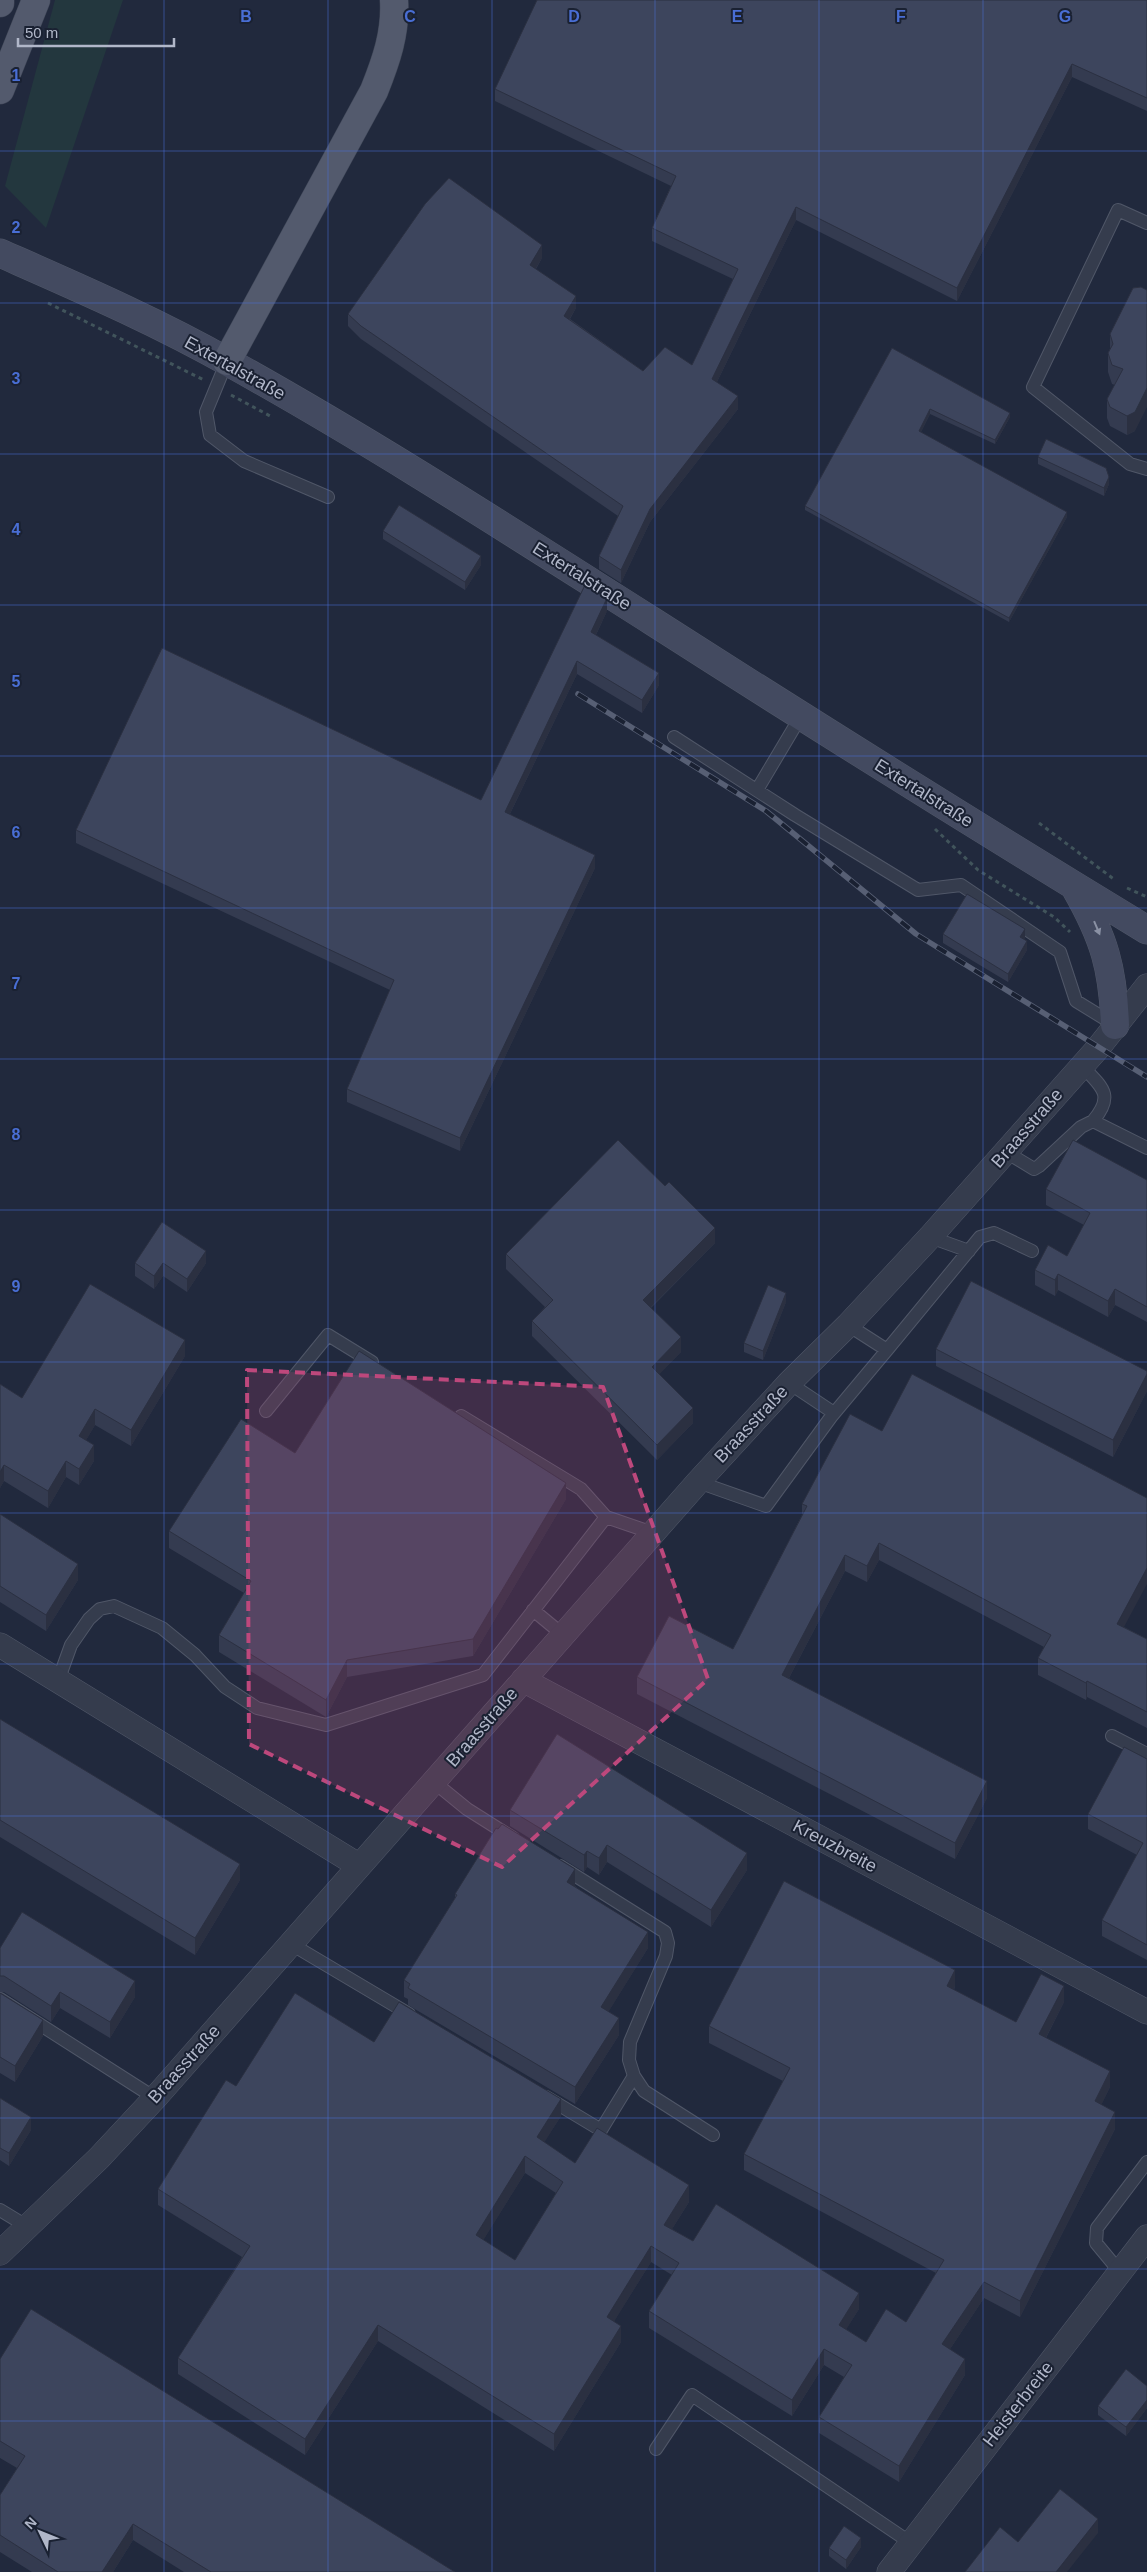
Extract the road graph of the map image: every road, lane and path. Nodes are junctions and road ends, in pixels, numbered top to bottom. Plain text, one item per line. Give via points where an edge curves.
1 (17, 0) edge
2 (36, 0) edge
3 (394, 0) edge
4 (0, 63) edge
5 (0, 90) edge
6 (1147, 223) edge
7 (0, 253) edge
8 (45, 301) dead end
9 (227, 361) junction
10 (216, 386) junction
11 (276, 419) dead end
12 (1147, 469) edge
13 (328, 496) dead end
14 (801, 716) junction
15 (674, 737) dead end
16 (756, 790) junction
17 (1039, 823) dead end
18 (930, 825) dead end
19 (1116, 881) dead end
20 (1074, 885) junction
21 (1123, 886) dead end
22 (1147, 897) edge
23 (1147, 930) edge
24 (1075, 939) dead end
25 (1147, 986) edge
26 (1116, 1025) junction
27 (1082, 1066) junction
28 (1093, 1121) junction
29 (1147, 1148) edge
30 (1006, 1152) junction
31 (930, 1237) junction
32 (969, 1251) junction
33 (1032, 1251) dead end
34 (848, 1325) junction
35 (887, 1350) junction
36 (387, 1371) edge
37 (789, 1383) junction
38 (446, 1407) edge
39 (266, 1411) dead end
40 (834, 1413) junction
41 (698, 1482) junction
42 (606, 1517) junction
43 (653, 1533) junction
44 (533, 1610) junction
45 (562, 1634) junction
46 (0, 1645) edge
47 (523, 1680) junction
48 (58, 1681) junction
49 (1112, 1736) dead end
50 (1147, 1754) edge
51 (434, 1782) junction
52 (522, 1843) edge
53 (547, 1858) edge
54 (358, 1865) junction
55 (291, 1944) junction
56 (0, 1999) edge
57 (1147, 2012) edge
58 (418, 2020) edge
59 (634, 2076) junction
60 (535, 2090) edge
61 (155, 2098) junction
62 (713, 2135) dead end
63 (1147, 2162) edge
64 (0, 2210) edge
65 (28, 2227) junction
66 (1147, 2237) edge
67 (0, 2254) edge
68 (1120, 2272) junction
69 (656, 2449) dead end
70 (911, 2543) junction
71 (889, 2572) edge

1 - 4 main road
2 - 5 main road
3 - 9 main road via 396,22 374,91
6 - 12 lane via 1118,210 1033,388 1130,464
7 - 9 main road, Extertalstraße via 109,302
8 - 10 path
9 - 10 lane
9 - 14 main road, Extertalstraße via 422,476
10 - 11 path
10 - 13 lane via 206,412 210,436 244,461
14 - 16 lane
14 - 20 main road, Extertalstraße
15 - 16 lane
16 - 26 lane via 918,890 961,885 1060,952 1076,1002
17 - 19 path
18 - 24 path via 978,870 1054,917
20 - 23 main road, Extertalstraße
20 -> 26 main road via 1096,924 1108,956
21 - 22 path
25 - 26 street, Braasstraße
26 - 27 street, Braasstraße
27 - 28 lane via 1097,1082 1105,1098 1104,1108
27 - 30 street, Braasstraße
28 - 29 lane
28 - 30 lane via 1081,1127 1034,1169
30 - 31 street, Braasstraße
31 - 32 lane
31 - 34 street, Braasstraße
32 - 33 lane via 980,1237 994,1233
32 - 35 lane
34 - 35 lane
34 - 37 street, Braasstraße
35 - 40 lane
36 - 39 lane via 328,1335
37 - 40 lane
37 - 41 street, Braasstraße
38 - 42 lane via 581,1490
40 - 41 lane via 766,1506
41 - 43 street, Braasstraße
42 - 43 lane
42 - 44 lane
43 - 45 street, Braasstraße
44 - 45 lane
44 - 48 lane via 482,1675 326,1725 257,1708 225,1687 195,1655 162,1628 114,1606 100,1609 89,1619 71,1645
45 - 47 street, Braasstraße
46 - 48 street
47 - 51 street, Braasstraße
47 - 57 street, Kreuzbreite
48 - 54 street
49 - 50 lane
51 - 52 lane via 467,1809
51 - 54 street, Braasstraße
53 - 59 lane via 665,1932 668,1943 666,1956 630,2042 629,2060
54 - 55 street, Braasstraße
55 - 58 lane
55 - 61 street, Braasstraße
56 - 61 lane
59 - 60 lane via 601,2130
59 - 62 lane via 644,2091
61 - 65 street, Braasstraße
63 - 68 lane via 1097,2228 1096,2243
64 - 65 lane
65 - 67 street, Braasstraße
66 - 68 street, Heisterbreite
68 - 70 street, Heisterbreite
69 - 70 lane via 692,2396
70 - 71 street, Heisterbreite

